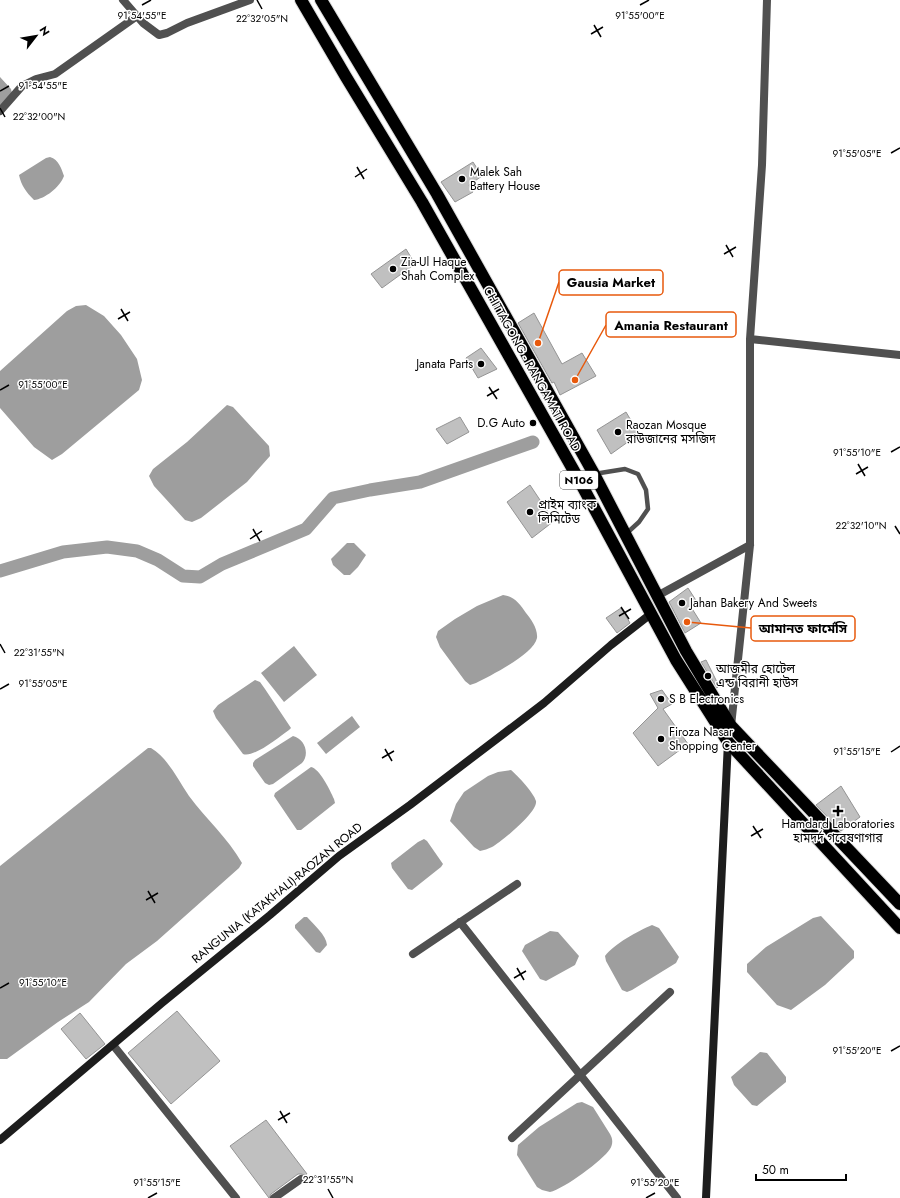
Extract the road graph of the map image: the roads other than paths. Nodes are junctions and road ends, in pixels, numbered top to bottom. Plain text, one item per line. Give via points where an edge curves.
1 (123, 0) edge
2 (250, 0) edge
3 (301, 0) edge
4 (321, 0) edge
5 (767, 0) edge
6 (137, 16) junction
7 (0, 111) edge
8 (750, 339) junction
9 (900, 355) edge
10 (594, 474) junction
11 (626, 534) junction
12 (750, 545) junction
13 (657, 596) junction
14 (652, 613) junction
15 (731, 726) junction
16 (728, 742) junction
17 (517, 884) dead end
18 (900, 904) edge
19 (460, 922) junction
20 (900, 928) edge
21 (413, 954) dead end
22 (670, 992) dead end
23 (112, 1045) junction
24 (581, 1075) junction
25 (512, 1138) dead end
26 (0, 1140) edge
27 (301, 1179) dead end
28 (236, 1198) edge
29 (274, 1198) edge
30 (677, 1198) edge
31 (706, 1198) edge

1 - 6 street
2 - 6 street via 159,35
3 - 14 highway, CHITTAGONG - RANGAMATI ROAD / N106 via 422,202
4 - 10 highway, CHITTAGONG - RANGAMATI ROAD / N106 via 437,194
5 - 8 street via 762,165
6 - 7 street via 55,74 22,86
8 - 9 street
8 - 12 street
10 - 11 highway, CHITTAGONG - RANGAMATI ROAD / N106
10 - 11 lane via 625,469 638,474 646,490 648,509
11 - 13 highway, CHITTAGONG - RANGAMATI ROAD / N106
12 - 13 street
12 - 15 street
13 - 15 highway, CHITTAGONG - RANGAMATI ROAD / N106 via 686,651
14 - 16 highway, CHITTAGONG - RANGAMATI ROAD / N106 via 676,660
14 - 23 main road, RANGUNIA (KATAKHALI)-RAOZAN ROAD via 544,703 339,856
15 - 18 highway, CHITTAGONG - RANGAMATI ROAD / N106
16 - 20 highway, CHITTAGONG - RANGAMATI ROAD / N106
16 - 31 main road
17 - 19 street
19 - 21 street
19 - 24 street
22 - 24 street
23 - 26 main road, RANGUNIA (KATAKHALI)-RAOZAN ROAD
23 - 28 street
24 - 25 street
24 - 30 street
27 - 29 street

